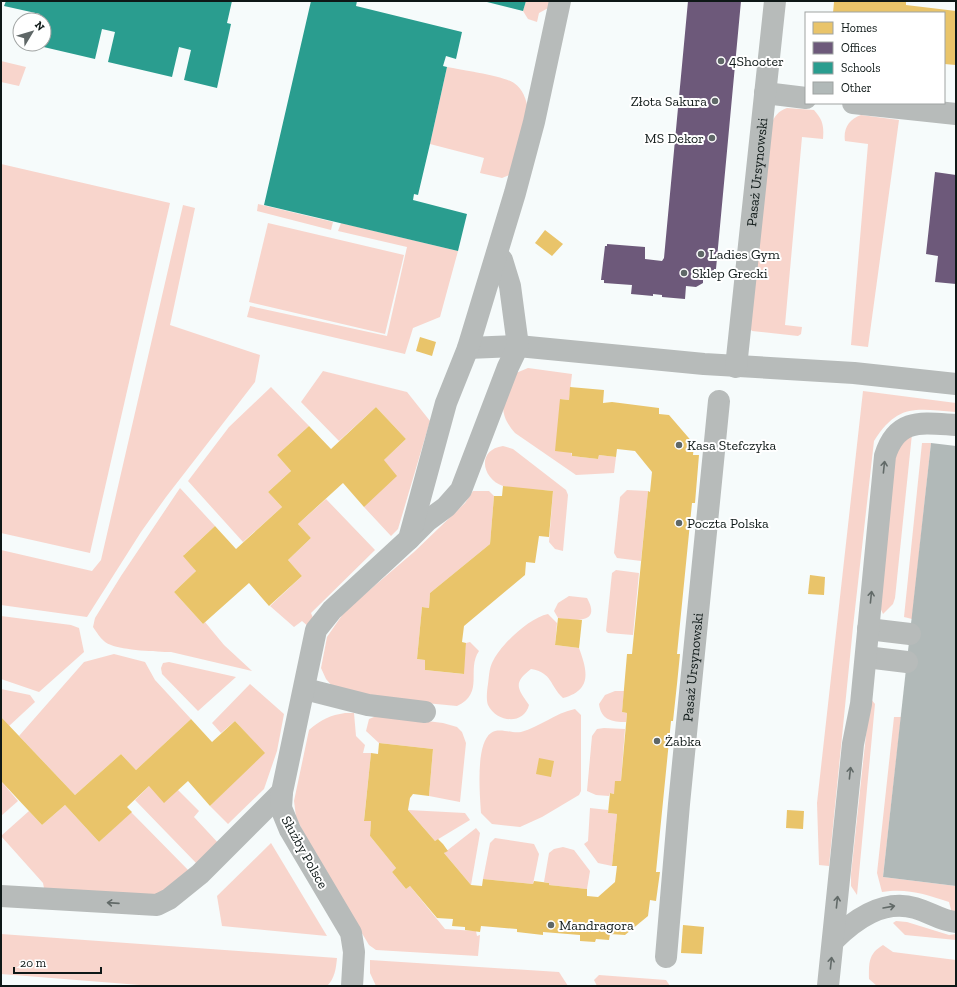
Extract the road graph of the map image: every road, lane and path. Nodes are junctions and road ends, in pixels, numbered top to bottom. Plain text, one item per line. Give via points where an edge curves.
1 (560, 1) edge
2 (775, 1) edge
3 (765, 93) junction
4 (805, 98) edge
5 (862, 104) edge
6 (956, 114) edge
7 (496, 254) junction
8 (518, 346) junction
9 (468, 348) junction
10 (736, 367) junction
11 (956, 384) edge
12 (719, 401) dead end
13 (956, 425) edge
14 (408, 539) junction
15 (868, 629) junction
16 (910, 634) dead end
17 (866, 657) junction
18 (907, 662) dead end
19 (305, 689) junction
20 (425, 712) dead end
21 (282, 792) junction
22 (1, 896) edge
23 (956, 922) edge
24 (833, 941) junction
25 (666, 957) dead end
26 (352, 986) edge
27 (828, 986) edge

1 - 7 street via 534,122
2 - 3 street, Pasaż Ursynowski
3 - 4 street
3 - 10 street, Pasaż Ursynowski
5 - 6 street
7 - 8 street via 502,260 510,286
7 - 9 street
8 - 9 street
8 - 10 street
8 - 14 street, Służby Polsce via 461,490 446,507 426,521
9 - 14 street via 446,403
10 - 11 street via 861,374
12 - 25 street, Pasaż Ursynowski
15 -> 13 street via 888,444 908,426
14 - 19 street, Służby Polsce via 332,610 316,630
15 - 16 street
15 - 17 street
17 - 18 street
24 -> 17 street via 853,744 861,704
19 - 20 street via 368,705
19 - 21 street, Służby Polsce
21 -> 22 street via 200,874 169,899 152,906
21 - 26 street, Służby Polsce via 281,808 290,830 351,933 354,952
24 -> 23 street via 868,913 892,906 915,908 946,921
27 -> 24 street

